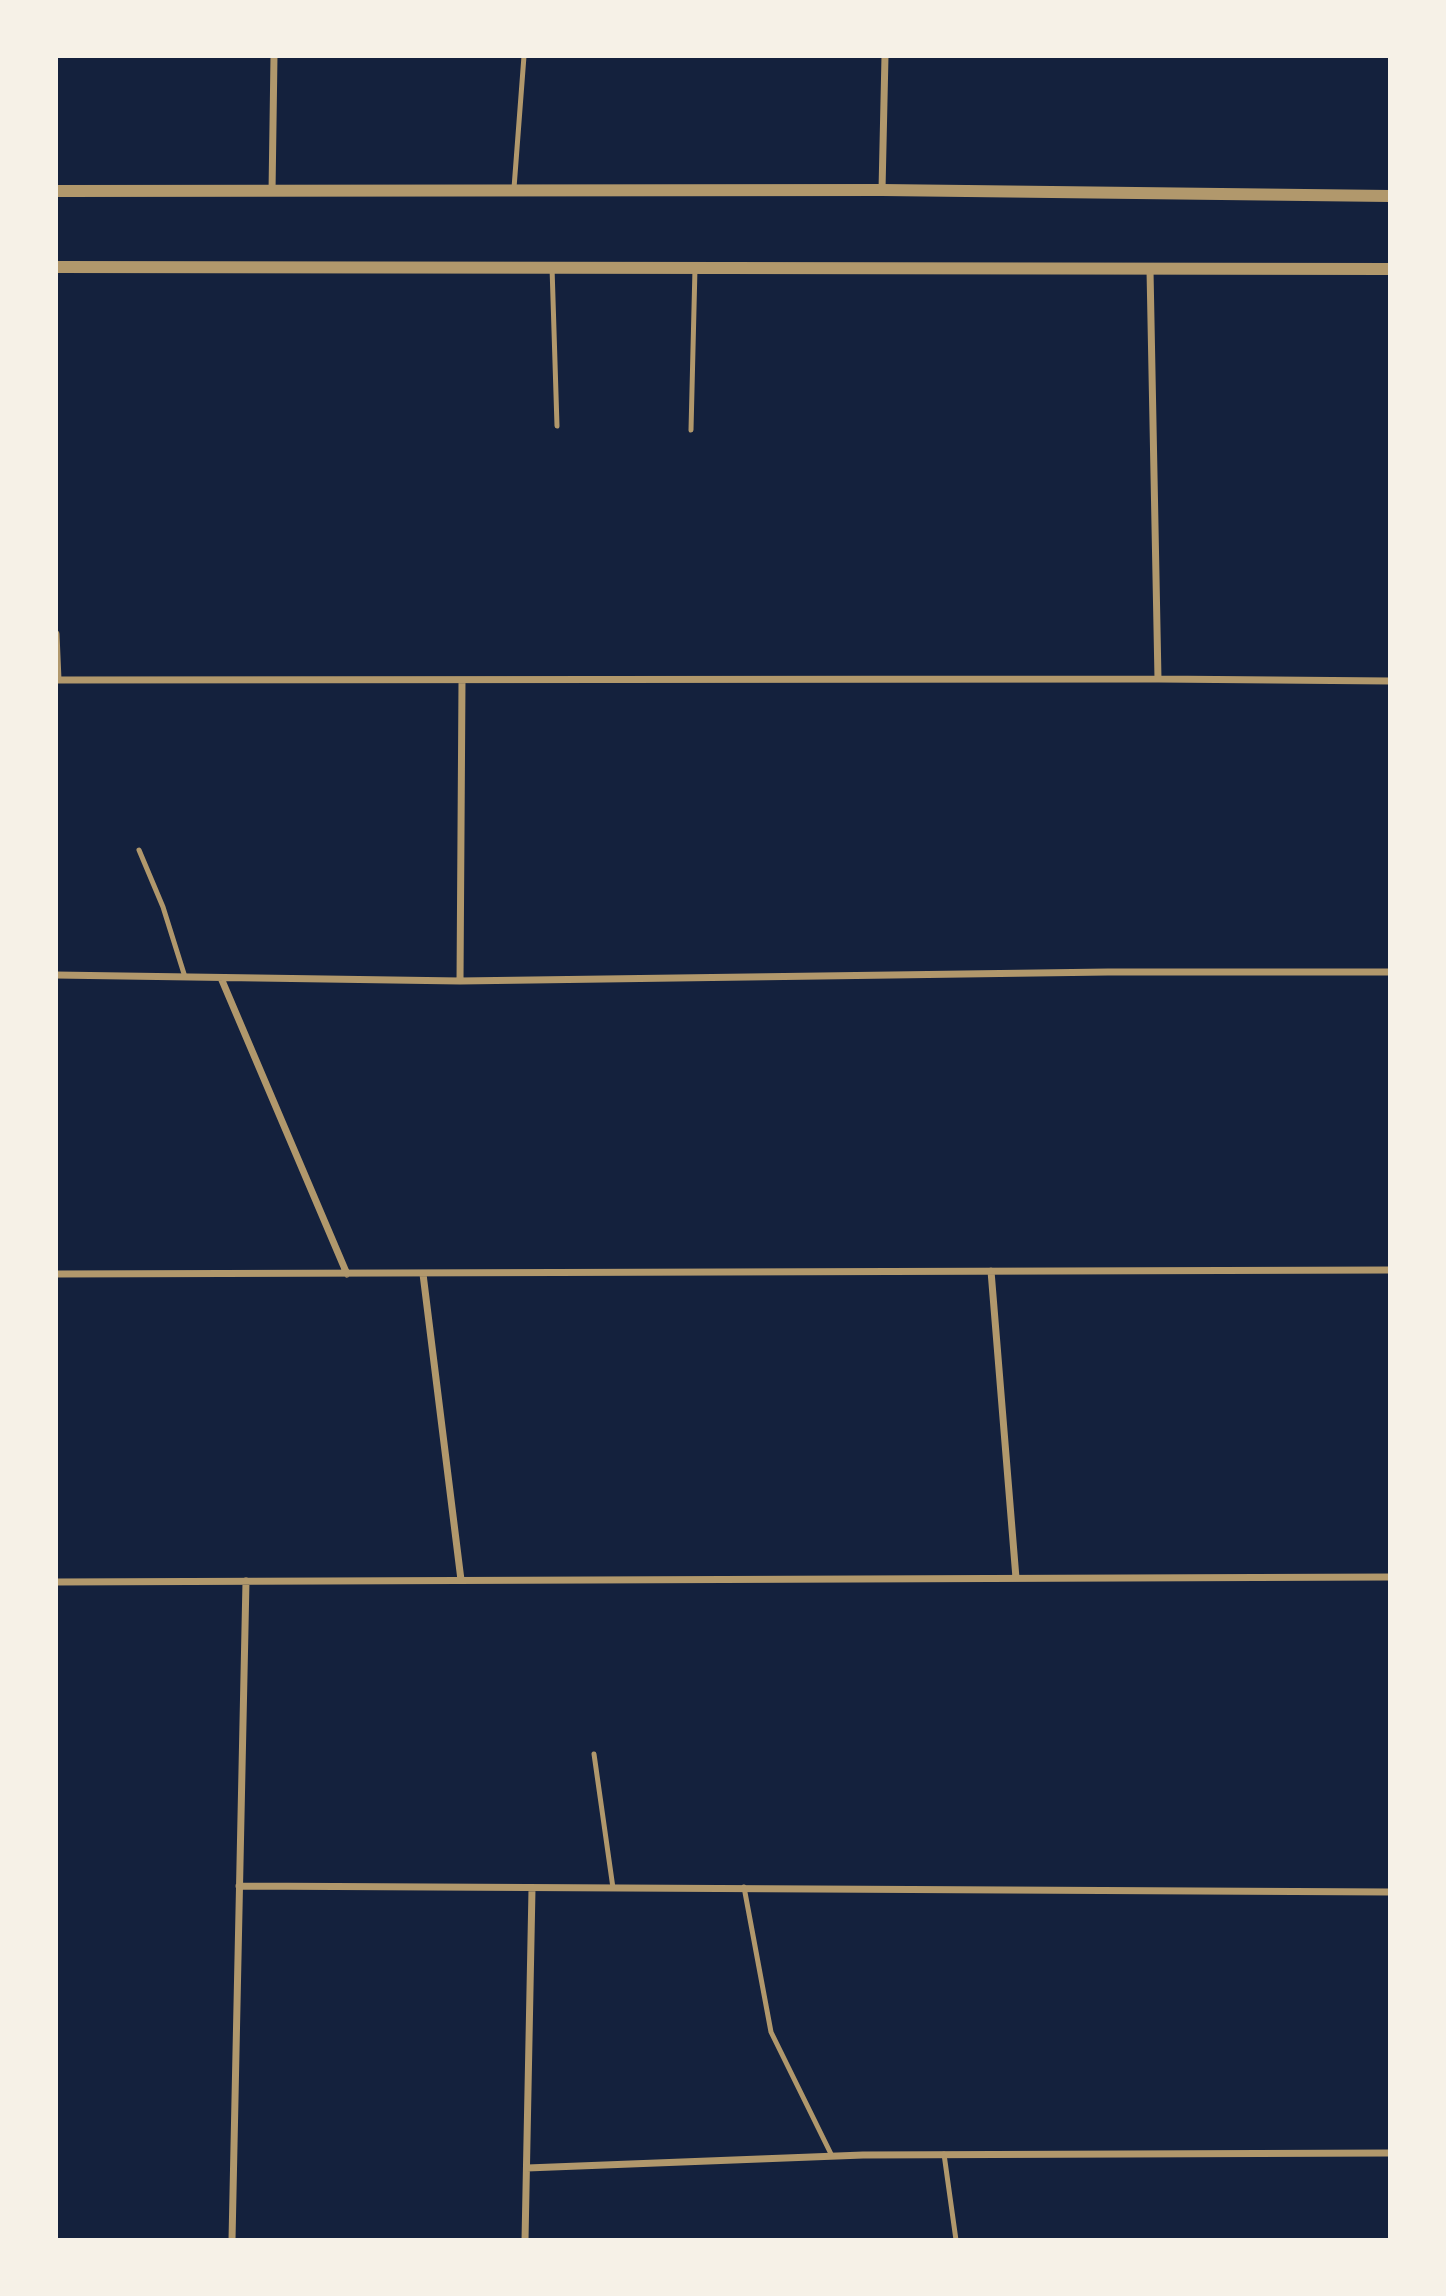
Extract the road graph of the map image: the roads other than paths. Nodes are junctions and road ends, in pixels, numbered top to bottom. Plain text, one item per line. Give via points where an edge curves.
1 (274, 56) edge
2 (524, 56) edge
3 (885, 56) edge
4 (881, 190) junction
5 (56, 191) edge
6 (514, 191) junction
7 (272, 192) junction
8 (1390, 196) edge
9 (56, 267) edge
10 (552, 267) junction
11 (695, 267) junction
12 (1390, 269) edge
13 (1150, 270) junction
14 (557, 426) dead end
15 (691, 430) dead end
16 (56, 634) edge
17 (1158, 679) junction
18 (57, 680) edge
19 (462, 681) junction
20 (1390, 681) edge
21 (139, 850) dead end
22 (1390, 972) edge
23 (56, 975) edge
24 (186, 977) junction
25 (221, 978) junction
26 (460, 981) junction
27 (1390, 1269) edge
28 (991, 1271) junction
29 (56, 1274) edge
30 (347, 1274) junction
31 (423, 1274) junction
32 (1390, 1577) edge
33 (1016, 1578) junction
34 (461, 1580) junction
35 (246, 1581) junction
36 (56, 1582) edge
37 (594, 1754) dead end
38 (239, 1886) junction
39 (744, 1887) junction
40 (613, 1888) junction
41 (532, 1889) junction
42 (1390, 1892) edge
43 (1390, 2153) edge
44 (944, 2154) junction
45 (832, 2156) junction
46 (527, 2168) junction
47 (232, 2240) edge
48 (525, 2240) edge
49 (956, 2240) edge

1 - 7 street
2 - 6 lane
3 - 4 street
4 - 6 street
4 - 8 street
5 - 7 street
6 - 7 street
9 - 10 street
10 - 11 street
10 - 14 lane
11 - 13 street
11 - 15 lane
12 - 13 street
13 - 17 street
16 - 18 street
17 - 19 street
17 - 20 street
18 - 19 street
19 - 26 street
21 - 24 lane
22 - 26 street
23 - 24 street
24 - 25 street
25 - 26 street
25 - 30 street
27 - 28 street
28 - 31 street
28 - 33 street
29 - 30 street
30 - 31 street
31 - 34 street
32 - 33 street
33 - 34 street
34 - 35 street
35 - 36 street
35 - 38 street
37 - 40 lane
38 - 41 street
38 - 47 street
39 - 40 street
39 - 42 street
39 - 45 lane via 771,2032
40 - 41 street
41 - 46 street
43 - 44 street
44 - 45 street
44 - 49 lane
45 - 46 street
46 - 48 street

